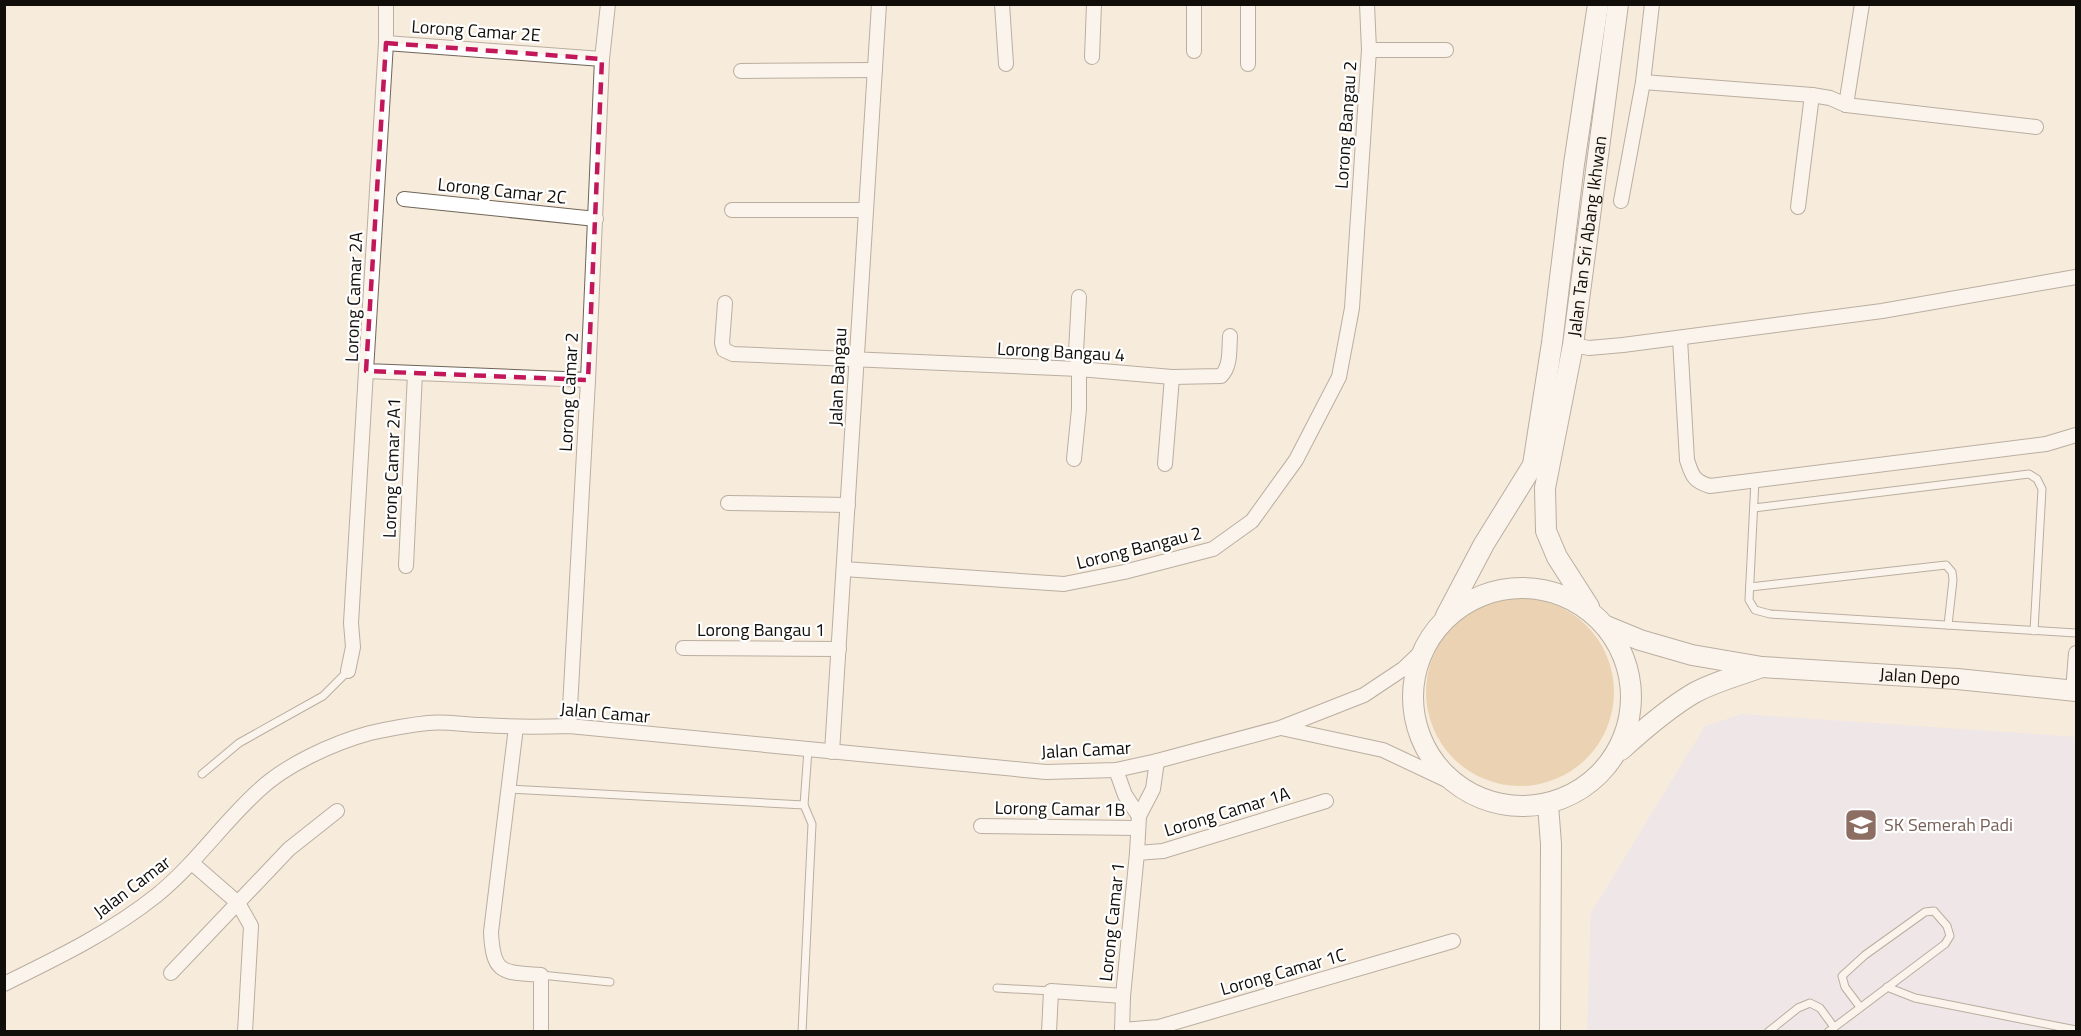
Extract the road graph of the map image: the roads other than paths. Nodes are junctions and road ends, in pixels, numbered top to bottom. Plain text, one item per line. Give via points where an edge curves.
1 (386, 4) edge
2 (608, 4) edge
3 (879, 4) edge
4 (1002, 4) edge
5 (1094, 4) edge
6 (1194, 4) edge
7 (1248, 4) edge
8 (1367, 4) edge
9 (1598, 4) edge
10 (1618, 4) edge
11 (1652, 4) edge
12 (1862, 4) edge
13 (386, 43) junction
14 (1369, 50) junction
15 (1446, 50) dead end
16 (1194, 51) dead end
17 (1092, 57) dead end
18 (602, 58) junction
19 (1006, 64) dead end
20 (1248, 64) dead end
21 (875, 70) junction
22 (741, 71) dead end
23 (1643, 82) junction
24 (1812, 95) junction
25 (1846, 105) junction
26 (2036, 127) dead end
27 (404, 199) dead end
28 (1621, 201) dead end
29 (1798, 207) dead end
30 (732, 210) dead end
31 (865, 210) junction
32 (596, 219) junction
33 (2076, 277) edge
34 (1079, 297) dead end
35 (725, 303) dead end
36 (1230, 336) dead end
37 (1680, 339) junction
38 (1573, 345) junction
39 (857, 359) junction
40 (1079, 369) junction
41 (366, 371) junction
42 (415, 373) junction
43 (1172, 377) junction
44 (588, 380) junction
45 (2076, 435) edge
46 (1074, 459) dead end
47 (1165, 464) dead end
48 (1541, 466) junction
49 (1755, 480) junction
50 (728, 503) dead end
51 (848, 505) junction
52 (1754, 508) junction
53 (406, 566) dead end
54 (844, 569) junction
55 (1749, 587) junction
56 (1592, 612) junction
57 (1443, 622) junction
58 (1948, 625) junction
59 (1606, 626) junction
60 (2034, 630) junction
61 (2076, 633) edge
62 (683, 648) dead end
63 (839, 649) junction
64 (1423, 650) junction
65 (2076, 654) edge
66 (1762, 668) junction
67 (348, 671) joint
68 (2075, 691) edge
69 (568, 726) junction
70 (516, 727) junction
71 (1280, 728) junction
72 (808, 750) junction
73 (831, 752) junction
74 (1618, 753) junction
75 (1157, 761) junction
76 (1116, 770) junction
77 (202, 774) dead end
78 (1455, 784) junction
79 (509, 789) junction
80 (1326, 801) dead end
81 (804, 805) junction
82 (1548, 805) junction
83 (337, 811) dead end
84 (1138, 822) junction
85 (981, 826) dead end
86 (1137, 853) junction
87 (192, 863) junction
88 (238, 903) junction
89 (1453, 941) dead end
90 (171, 974) dead end
91 (541, 975) junction
92 (610, 982) dead end
93 (4, 984) edge
94 (1887, 987) junction
95 (997, 988) dead end
96 (1051, 991) junction
97 (1123, 996) junction
98 (1860, 1007) junction
99 (1831, 1029) edge
100 (2076, 1030) edge
101 (1122, 1031) edge
102 (244, 1032) edge
103 (541, 1032) edge
104 (802, 1032) edge
105 (1049, 1032) edge
106 (1550, 1032) edge
107 (1768, 1032) edge

1 - 13 street, Lorong Camar 2E
2 - 18 street, Lorong Camar 2
3 - 21 street, Jalan Bangau
4 - 19 street
5 - 17 street
6 - 16 street
7 - 20 street
8 - 14 street, Lorong Bangau 2
9 - 48 street, Jalan Tan Sri Abang Ikhwan via 1572,175
10 - 38 street, Jalan Tan Sri Abang Ikhwan
11 - 23 street
12 - 25 street
13 - 18 street, Lorong Camar 2E
13 - 41 street, Lorong Camar 2A
14 - 15 street
14 - 54 street, Lorong Bangau 2 via 1352,308 1338,377 1296,460 1252,521 1213,549 1064,584
18 - 32 street, Lorong Camar 2
21 - 22 street
21 - 31 street, Jalan Bangau
23 - 24 street
23 - 28 street
24 - 25 street
24 - 29 street
25 - 26 street
27 - 32 street, Lorong Camar 2C
30 - 31 street
31 - 39 street, Jalan Bangau
32 - 44 street, Lorong Camar 2
33 - 37 street via 1882,311
34 - 40 street
35 - 39 street, Lorong Bangau 4 via 722,343 724,350 733,354
36 - 43 street, Lorong Bangau 4 via 1228,365 1221,376
37 - 38 street via 1589,348
37 - 49 street via 1687,460 1692,476 1710,486
38 - 48 street, Jalan Tan Sri Abang Ikhwan
39 - 40 street, Lorong Bangau 4
39 - 51 street, Jalan Bangau
40 - 43 street, Lorong Bangau 4
40 - 46 street
41 - 42 street, Lorong Camar 2A
41 - 67 street via 351,623 353,647
42 - 44 street, Lorong Camar 2A
42 - 53 street, Lorong Camar 2A1
43 - 47 street
44 - 69 street, Lorong Camar 2
45 - 49 street via 2046,444
48 - 56 street via 1546,531 1557,557
48 - 57 street via 1484,544
49 - 52 lane
50 - 51 street
51 - 54 street, Jalan Bangau
52 - 55 lane
52 - 60 lane via 2029,474 2042,489
54 - 63 street, Jalan Bangau
55 - 58 lane via 1749,600 1755,610 1770,614
55 - 58 lane via 1946,565 1953,580
56 - 57 street via 1561,594 1507,589 1469,602
56 - 59 street
57 - 64 street
58 - 60 lane
59 - 66 street via 1692,655
59 - 74 street via 1623,653 1631,688 1629,718
60 - 61 lane
62 - 63 street, Lorong Bangau 1
63 - 73 street, Jalan Bangau
64 - 71 street, Jalan Camar via 1364,695
64 - 78 street via 1413,683 1417,729 1432,759
65 - 68 street
66 - 68 street, Jalan Depo via 1957,679
66 - 74 street via 1695,692
67 - 77 lane via 323,696 239,743
69 - 70 street, Jalan Camar
69 - 72 street, Jalan Camar
70 - 79 street
70 - 87 street, Jalan Camar via 429,723 370,733 332,746 292,766 259,789
71 - 75 street, Jalan Camar
71 - 78 street, Jalan Camar via 1383,750
72 - 73 street, Jalan Camar
72 - 81 lane
73 - 76 street, Jalan Camar via 1046,772
74 - 82 street via 1585,786
75 - 76 street, Jalan Camar
75 - 84 street, Lorong Camar 1 via 1153,789
76 - 84 street
78 - 82 street via 1501,804
79 - 81 lane
79 - 91 street via 492,951 496,963 506,972
80 - 86 street, Lorong Camar 1A via 1162,851
81 - 104 lane via 812,824
82 - 106 street
83 - 88 street via 289,849
84 - 85 street, Lorong Camar 1B
84 - 86 street, Lorong Camar 1
86 - 97 street, Lorong Camar 1
87 - 88 street
87 - 93 street, Jalan Camar via 123,921
88 - 90 street
88 - 102 street via 251,926
89 - 101 street, Lorong Camar 1C via 1159,1027
91 - 92 lane
91 - 103 street
94 - 98 lane
94 - 98 lane via 1945,944 1950,936 1934,911 1926,912 1865,955 1842,976
94 - 100 lane via 1915,998
95 - 96 lane
96 - 97 street
96 - 105 street
97 - 101 street, Lorong Camar 1
98 - 99 lane
99 - 107 lane via 1820,1008 1810,1004 1798,1008

